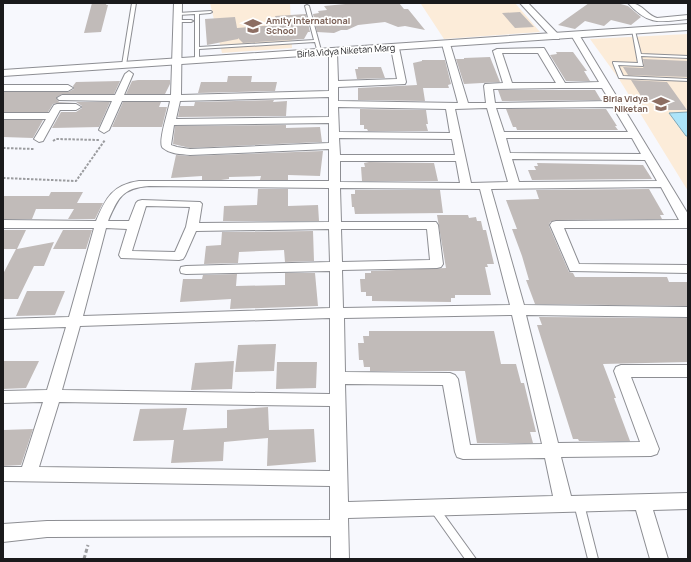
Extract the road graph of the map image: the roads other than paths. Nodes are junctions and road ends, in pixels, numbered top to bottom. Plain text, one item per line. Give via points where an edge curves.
1 (134, 3) edge
2 (178, 3) edge
3 (524, 3) edge
4 (632, 3) edge
5 (307, 6) dead end
6 (210, 12) dead end
7 (197, 13) junction
8 (688, 17) edge
9 (178, 18) junction
10 (194, 21) junction
11 (688, 27) edge
12 (633, 31) junction
13 (576, 35) junction
14 (556, 37) junction
15 (316, 41) junction
16 (446, 44) junction
17 (197, 48) junction
18 (395, 48) junction
19 (326, 53) junction
20 (639, 55) junction
21 (688, 57) edge
22 (197, 61) junction
23 (178, 62) junction
24 (127, 70) junction
25 (3, 74) edge
26 (74, 77) dead end
27 (688, 80) edge
28 (606, 85) junction
29 (508, 86) junction
30 (562, 86) junction
31 (3, 88) edge
32 (68, 88) junction
33 (333, 94) junction
34 (117, 102) junction
35 (174, 102) junction
36 (617, 104) junction
37 (450, 106) junction
38 (464, 106) junction
39 (491, 106) junction
40 (3, 108) edge
41 (57, 108) junction
42 (3, 116) edge
43 (334, 120) junction
44 (169, 122) junction
45 (104, 130) dead end
46 (500, 135) junction
47 (635, 135) junction
48 (456, 136) junction
49 (39, 138) dead end
50 (334, 146) junction
51 (506, 156) junction
52 (648, 157) junction
53 (460, 158) junction
54 (335, 184) junction
55 (664, 184) junction
56 (466, 186) junction
57 (485, 186) junction
58 (515, 186) junction
59 (3, 224) edge
60 (688, 224) edge
61 (101, 225) junction
62 (134, 225) junction
63 (335, 226) junction
64 (192, 227) junction
65 (336, 267) junction
66 (688, 269) edge
67 (186, 270) dead end
68 (518, 310) junction
69 (688, 312) edge
70 (336, 313) junction
71 (74, 322) junction
72 (3, 324) edge
73 (688, 371) edge
74 (338, 378) junction
75 (53, 396) junction
76 (3, 397) edge
77 (338, 400) junction
78 (551, 449) junction
79 (3, 474) edge
80 (28, 474) junction
81 (339, 479) junction
82 (688, 501) edge
83 (642, 502) junction
84 (572, 504) junction
85 (434, 508) junction
86 (340, 519) junction
87 (3, 533) edge
88 (340, 559) edge
89 (472, 559) edge
90 (593, 559) edge
91 (659, 559) edge

1 - 24 lane
2 - 9 street
3 - 14 street
4 - 8 street via 650,18 657,20
5 - 15 lane
6 - 7 lane
7 - 9 lane
7 - 10 lane
9 - 10 lane
9 - 23 street
10 - 17 lane
11 - 12 street, Birla Vidya Niketan Marg
12 - 13 street, Birla Vidya Niketan Marg
12 - 20 lane
13 - 14 street, Birla Vidya Niketan Marg
13 - 28 street
14 - 16 street, Birla Vidya Niketan Marg
15 - 17 lane
15 - 19 lane
16 - 18 street, Birla Vidya Niketan Marg
16 - 38 street
17 - 22 lane
18 - 19 street, Birla Vidya Niketan Marg
18 - 33 street via 402,82
19 - 22 street, Birla Vidya Niketan Marg
19 - 33 street
20 - 21 lane
20 - 27 lane via 641,65 615,63 621,77
22 - 23 street, Birla Vidya Niketan Marg
23 - 24 street, Birla Vidya Niketan Marg
23 - 35 street
24 - 25 street, Birla Vidya Niketan Marg
24 - 34 street
26 - 32 street
28 - 30 street
28 - 36 street
29 - 30 street
29 - 30 street via 497,51 541,50
29 - 39 street via 488,86
31 - 32 street
32 - 41 street
33 - 35 street
33 - 37 street
33 - 43 street
34 - 35 street
34 - 41 street
34 - 45 street
35 - 44 street
36 - 39 street
36 - 47 street
37 - 38 street
37 - 48 street
38 - 39 street
39 - 46 street
40 - 41 street
41 - 42 street
41 - 49 street
43 - 44 street
43 - 50 street
44 - 50 street via 166,146 174,150 190,152
46 - 47 street
46 - 51 street
47 - 52 street
48 - 50 street
48 - 53 street
50 - 53 street
50 - 54 street
51 - 52 street
51 - 58 street
52 - 55 street
53 - 56 street
54 - 56 street
54 - 61 street via 134,184 122,189 114,197
54 - 63 street
55 - 58 street
55 - 60 street
56 - 57 street
57 - 58 street
57 - 68 street
59 - 61 street
60 - 66 street via 556,225 575,268
61 - 62 street
61 - 71 street
62 - 64 street via 142,203 196,204
62 - 64 street via 125,254 180,256
63 - 64 street
63 - 65 street
63 - 65 street via 432,226 437,264
65 - 67 street
65 - 70 street
68 - 69 street
68 - 70 street
68 - 78 street
70 - 71 street
70 - 74 street
71 - 72 street
71 - 75 street
73 - 78 street via 621,371 651,449
74 - 77 street
74 - 78 street via 450,379 463,452
75 - 76 street
75 - 77 street
75 - 80 street
77 - 81 street
78 - 84 street
79 - 80 street
80 - 81 street
81 - 86 street
82 - 83 street
83 - 84 street
83 - 91 street
84 - 85 street
84 - 90 lane
85 - 86 street
85 - 89 lane
86 - 87 street via 48,529
86 - 88 street

